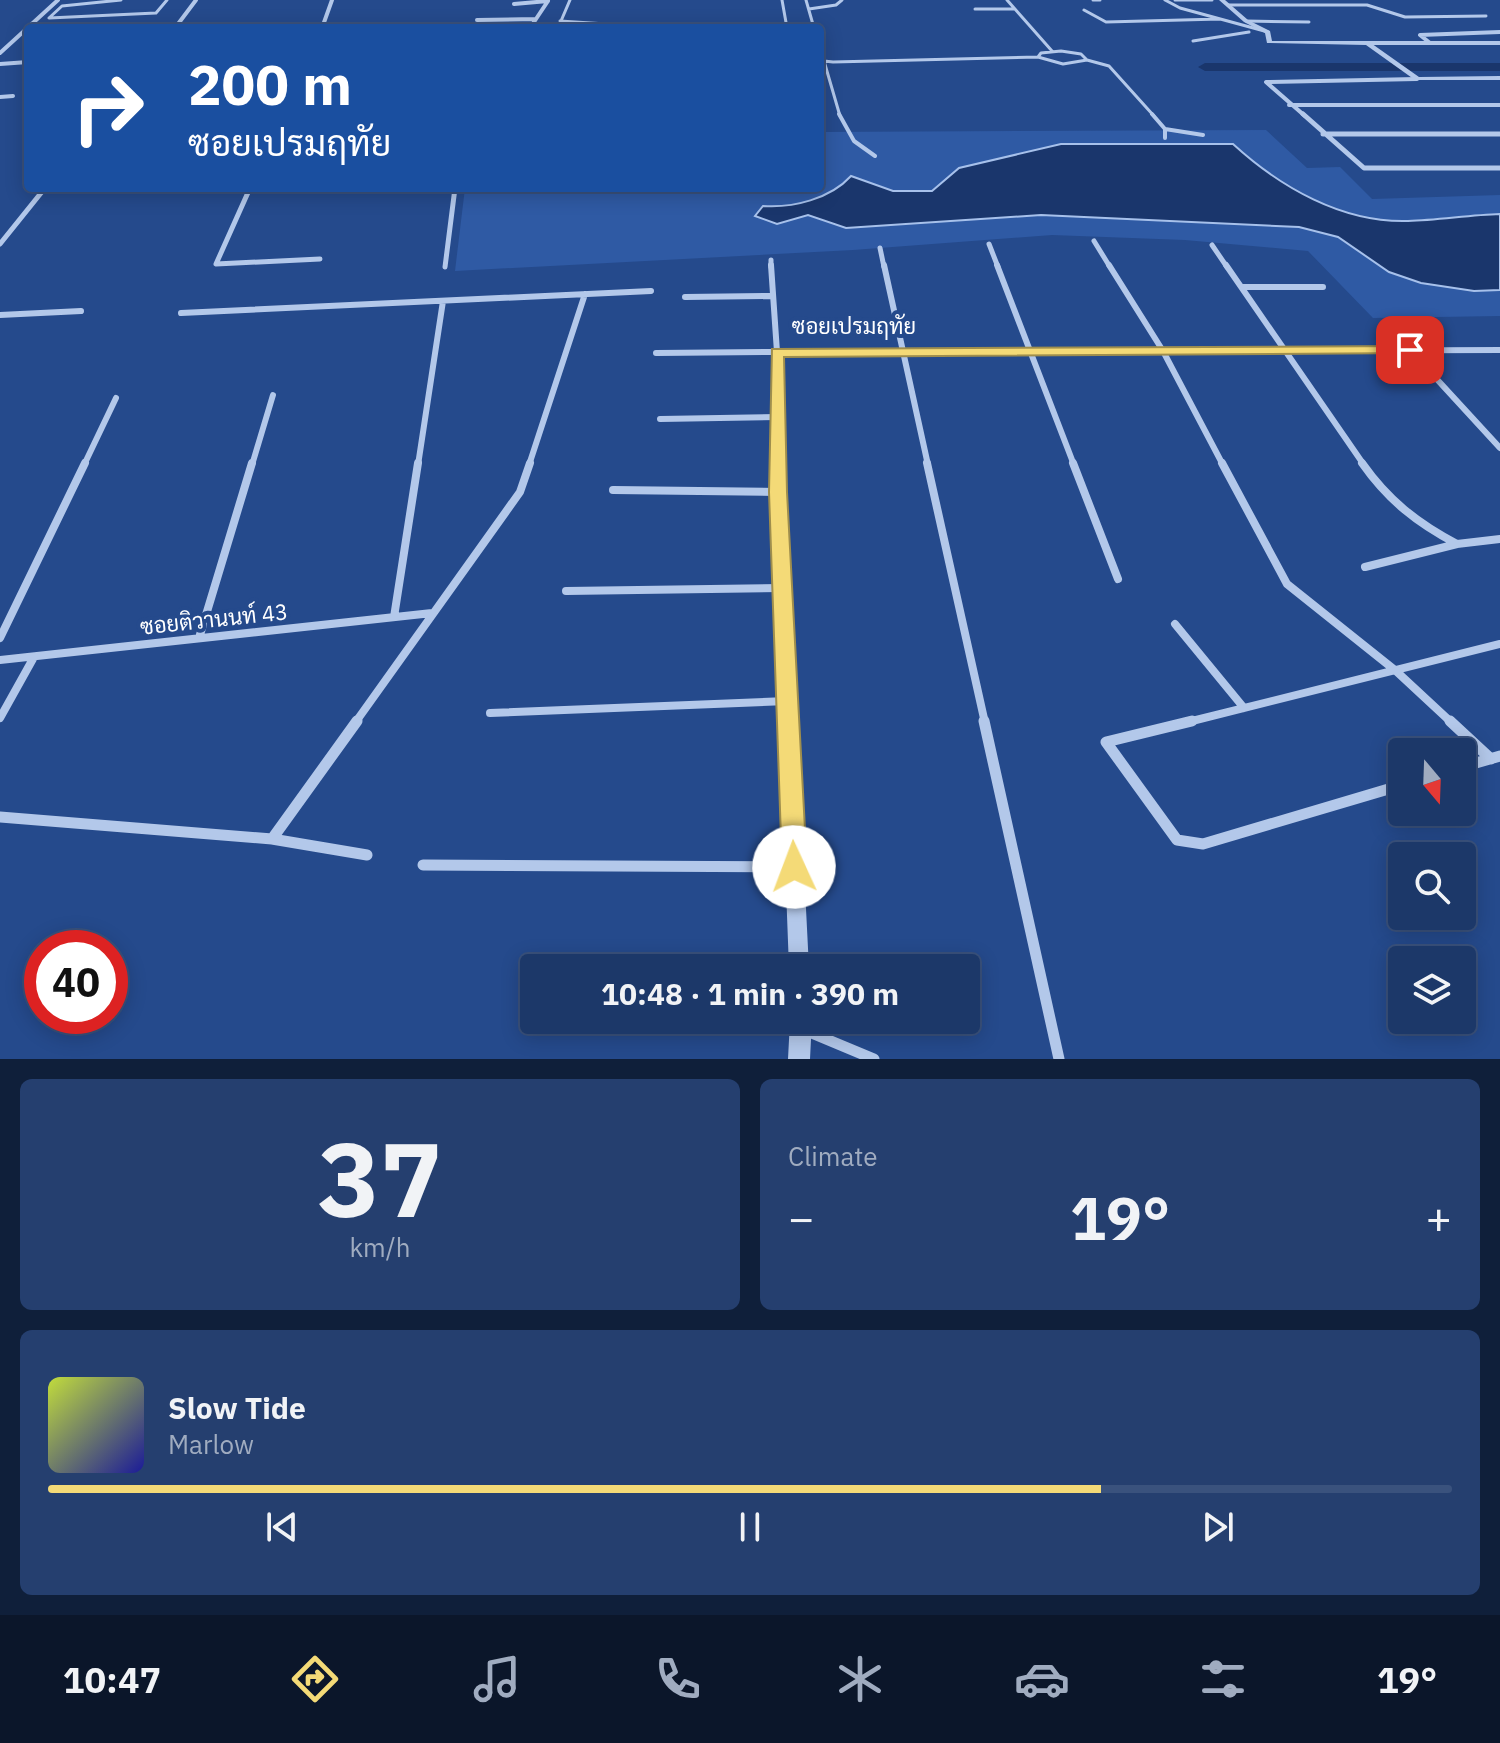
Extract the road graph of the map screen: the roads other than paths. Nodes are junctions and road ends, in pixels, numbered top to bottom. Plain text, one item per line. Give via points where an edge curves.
1 (58, 0) edge
2 (106, 0) edge
3 (121, 0) edge
4 (167, 0) edge
5 (196, 0) edge
6 (332, 0) edge
7 (570, 0) edge
8 (782, 0) edge
9 (806, 0) edge
10 (842, 0) edge
11 (1007, 0) edge
12 (1093, 0) edge
13 (1100, 0) edge
14 (1165, 0) edge
15 (1175, 0) edge
16 (1212, 0) edge
17 (1328, 0) edge
18 (548, 1) edge
19 (1225, 3) edge
20 (514, 4) dead end
21 (1333, 5) junction
22 (809, 9) junction
23 (975, 9) dead end
24 (1015, 9) junction
25 (1084, 10) dead end
26 (1486, 16) dead end
27 (536, 19) junction
28 (1220, 19) junction
29 (477, 20) dead end
30 (560, 21) junction
31 (1246, 21) junction
32 (1309, 22) dead end
33 (32, 24) edge
34 (178, 24) edge
35 (323, 24) edge
36 (533, 24) edge
37 (559, 24) edge
38 (606, 24) dead end
39 (786, 24) edge
40 (813, 24) edge
41 (24, 31) edge
42 (1253, 31) junction
43 (1268, 32) junction
44 (1500, 32) edge
45 (1193, 41) dead end
46 (1368, 43) junction
47 (1430, 43) junction
48 (1500, 43) edge
49 (1053, 51) junction
50 (0, 53) edge
51 (1038, 57) junction
52 (1087, 60) junction
53 (824, 61) joint
54 (24, 62) edge
55 (0, 64) edge
56 (1500, 78) edge
57 (1417, 79) junction
58 (13, 96) dead end
59 (0, 97) edge
60 (1289, 105) junction
61 (1500, 105) edge
62 (1165, 129) junction
63 (1323, 134) junction
64 (1500, 134) edge
65 (1203, 135) dead end
66 (1165, 138) dead end
67 (875, 156) dead end
68 (1500, 168) edge
69 (42, 192) edge
70 (248, 192) edge
71 (454, 192) edge
72 (1094, 241) dead end
73 (0, 244) edge
74 (989, 244) dead end
75 (1212, 245) dead end
76 (880, 248) dead end
77 (320, 259) dead end
78 (771, 260) dead end
79 (445, 268) dead end
80 (1242, 287) junction
81 (1323, 287) dead end
82 (651, 291) dead end
83 (585, 294) junction
84 (773, 296) junction
85 (685, 297) dead end
86 (443, 301) junction
87 (81, 311) dead end
88 (181, 313) dead end
89 (0, 315) edge
90 (1033, 350) junction
91 (1410, 350) junction
92 (1500, 350) edge
93 (904, 351) junction
94 (1163, 351) junction
95 (1287, 351) junction
96 (777, 352) junction
97 (656, 353) dead end
98 (273, 395) dead end
99 (116, 398) dead end
100 (777, 417) junction
101 (660, 419) dead end
102 (1500, 448) edge
103 (613, 490) dead end
104 (778, 492) junction
105 (1500, 539) edge
106 (1457, 544) junction
107 (1365, 567) dead end
108 (1118, 579) dead end
109 (782, 588) junction
110 (566, 591) dead end
111 (432, 613) junction
112 (394, 617) junction
113 (1175, 624) dead end
114 (0, 638) edge
115 (199, 638) junction
116 (1500, 644) edge
117 (34, 657) junction
118 (0, 660) edge
119 (1396, 671) junction
120 (787, 701) junction
121 (1244, 708) junction
122 (490, 713) dead end
123 (0, 718) edge
124 (1496, 757) edge
125 (1476, 763) edge
126 (1388, 789) edge
127 (0, 817) edge
128 (272, 839) junction
129 (367, 855) dead end
130 (423, 865) dead end
131 (794, 867) junction
132 (798, 954) edge
133 (800, 1034) edge
134 (820, 1034) edge
135 (799, 1059) edge
136 (874, 1059) edge
137 (1059, 1059) edge

1 - 33 street
2 - 3 lane
2 - 4 lane via 62,6 49,18 156,13
5 - 34 street
6 - 35 street
7 - 30 lane
8 - 39 lane
9 - 22 lane
10 - 22 lane
11 - 24 lane
12 - 13 lane
14 - 28 lane
15 - 16 lane
17 - 21 lane
18 - 20 street
18 - 27 street
19 - 21 lane
19 - 31 street
21 - 26 lane via 1377,7 1405,17
22 - 40 lane
23 - 24 lane
24 - 49 lane
25 - 28 lane via 1106,22
27 - 29 street
27 - 36 street
28 - 42 lane
30 - 37 lane
30 - 38 lane
31 - 32 lane
31 - 43 street
41 - 50 street
42 - 43 lane
42 - 45 lane
43 - 46 street via 1269,42 1276,44
44 - 47 street via 1420,35
46 - 47 street
46 - 57 street
47 - 48 street
49 - 51 lane
49 - 52 lane
51 - 52 lane via 1063,64
51 - 53 lane
52 - 62 lane via 1109,66
53 - 67 lane via 844,128 862,152
54 - 55 street
56 - 57 street
57 - 60 street via 1268,80
58 - 59 street
60 - 61 street
60 - 63 street
62 - 65 lane
62 - 66 lane
63 - 64 street
63 - 68 street via 1364,168
69 - 73 street
70 - 77 street via 216,264
71 - 79 street
72 - 94 street
74 - 90 street
75 - 80 street
76 - 93 street
78 - 84 street
80 - 81 street
80 - 95 street
82 - 83 street
83 - 86 street
83 - 111 street via 520,492
84 - 85 street
84 - 96 street
86 - 88 street
86 - 112 street
87 - 89 street
90 - 93 street, ซอยเปรมฤทัย
90 - 94 street, ซอยเปรมฤทัย
90 - 108 street
91 - 92 street, ซอยเปรมฤทัย
91 - 95 street, ซอยเปรมฤทัย
91 - 102 street
93 - 96 street, ซอยเปรมฤทัย
93 - 137 street
94 - 95 street, ซอยเปรมฤทัย
94 - 119 street via 1287,584
95 - 106 street via 1380,488 1416,522
96 - 97 street
96 - 100 street, ซอยเปรมฤทัย
98 - 115 street
99 - 114 street
100 - 101 street
100 - 104 street, ซอยเปรมฤทัย
103 - 104 street
104 - 109 street, ซอยเปรมฤทัย
105 - 106 street
106 - 107 street
109 - 110 street
109 - 120 street, ซอยเปรมฤทัย
111 - 112 street, ซอยติวานนท์ 43
111 - 128 street
112 - 115 street, ซอยติวานนท์ 43
113 - 121 street
115 - 117 street, ซอยติวานนท์ 43
116 - 119 street
117 - 118 street, ซอยติวานนท์ 43
117 - 123 street
119 - 121 street
119 - 124 street
120 - 122 street
120 - 131 street, ซอยเปรมฤทัย
121 - 126 street via 1106,742 1177,840 1203,844
124 - 125 street
127 - 128 street
128 - 129 street
130 - 131 street
131 - 132 street, ซอยเปรมฤทัย
133 - 135 street
134 - 136 street

